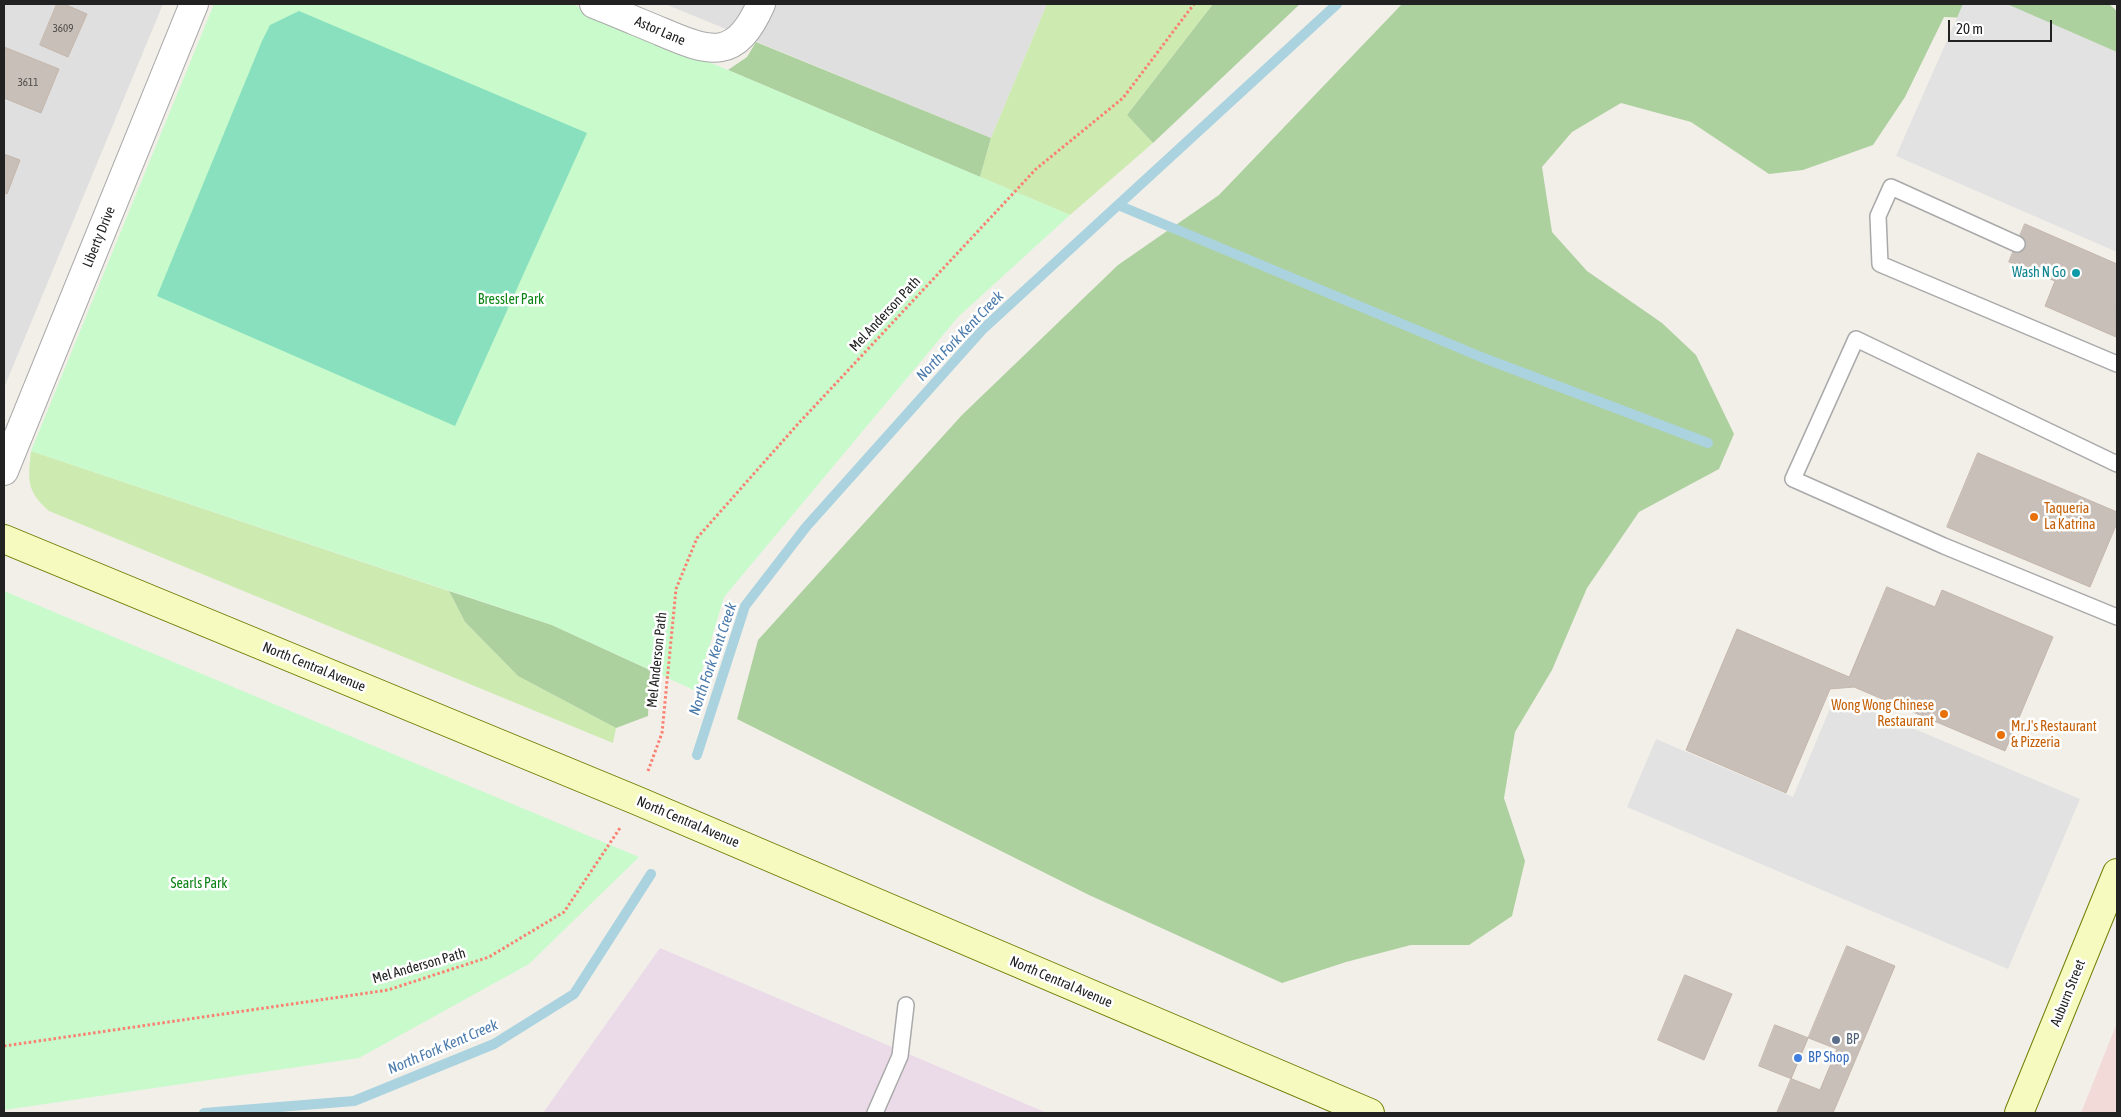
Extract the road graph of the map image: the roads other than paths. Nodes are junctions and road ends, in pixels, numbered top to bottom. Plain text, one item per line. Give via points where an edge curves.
1 (194, 4) edge
2 (594, 4) edge
3 (761, 4) edge
4 (2017, 244) dead end
5 (2117, 364) edge
6 (2117, 464) edge
7 (4, 471) edge
8 (4, 539) edge
9 (2117, 617) edge
10 (2117, 873) edge
11 (906, 1005) dead end
12 (875, 1113) edge
13 (1370, 1113) edge
14 (2019, 1113) edge

1 - 7 street, Liberty Drive
2 - 3 street, Astor Lane via 693,46 715,49 726,46 748,28
4 - 5 lane via 1892,187 1878,216 1880,264
6 - 9 lane via 1856,339 1793,479
8 - 13 main road, North Central Avenue via 638,801
10 - 14 main road, Auburn Street
11 - 12 lane via 900,1056

